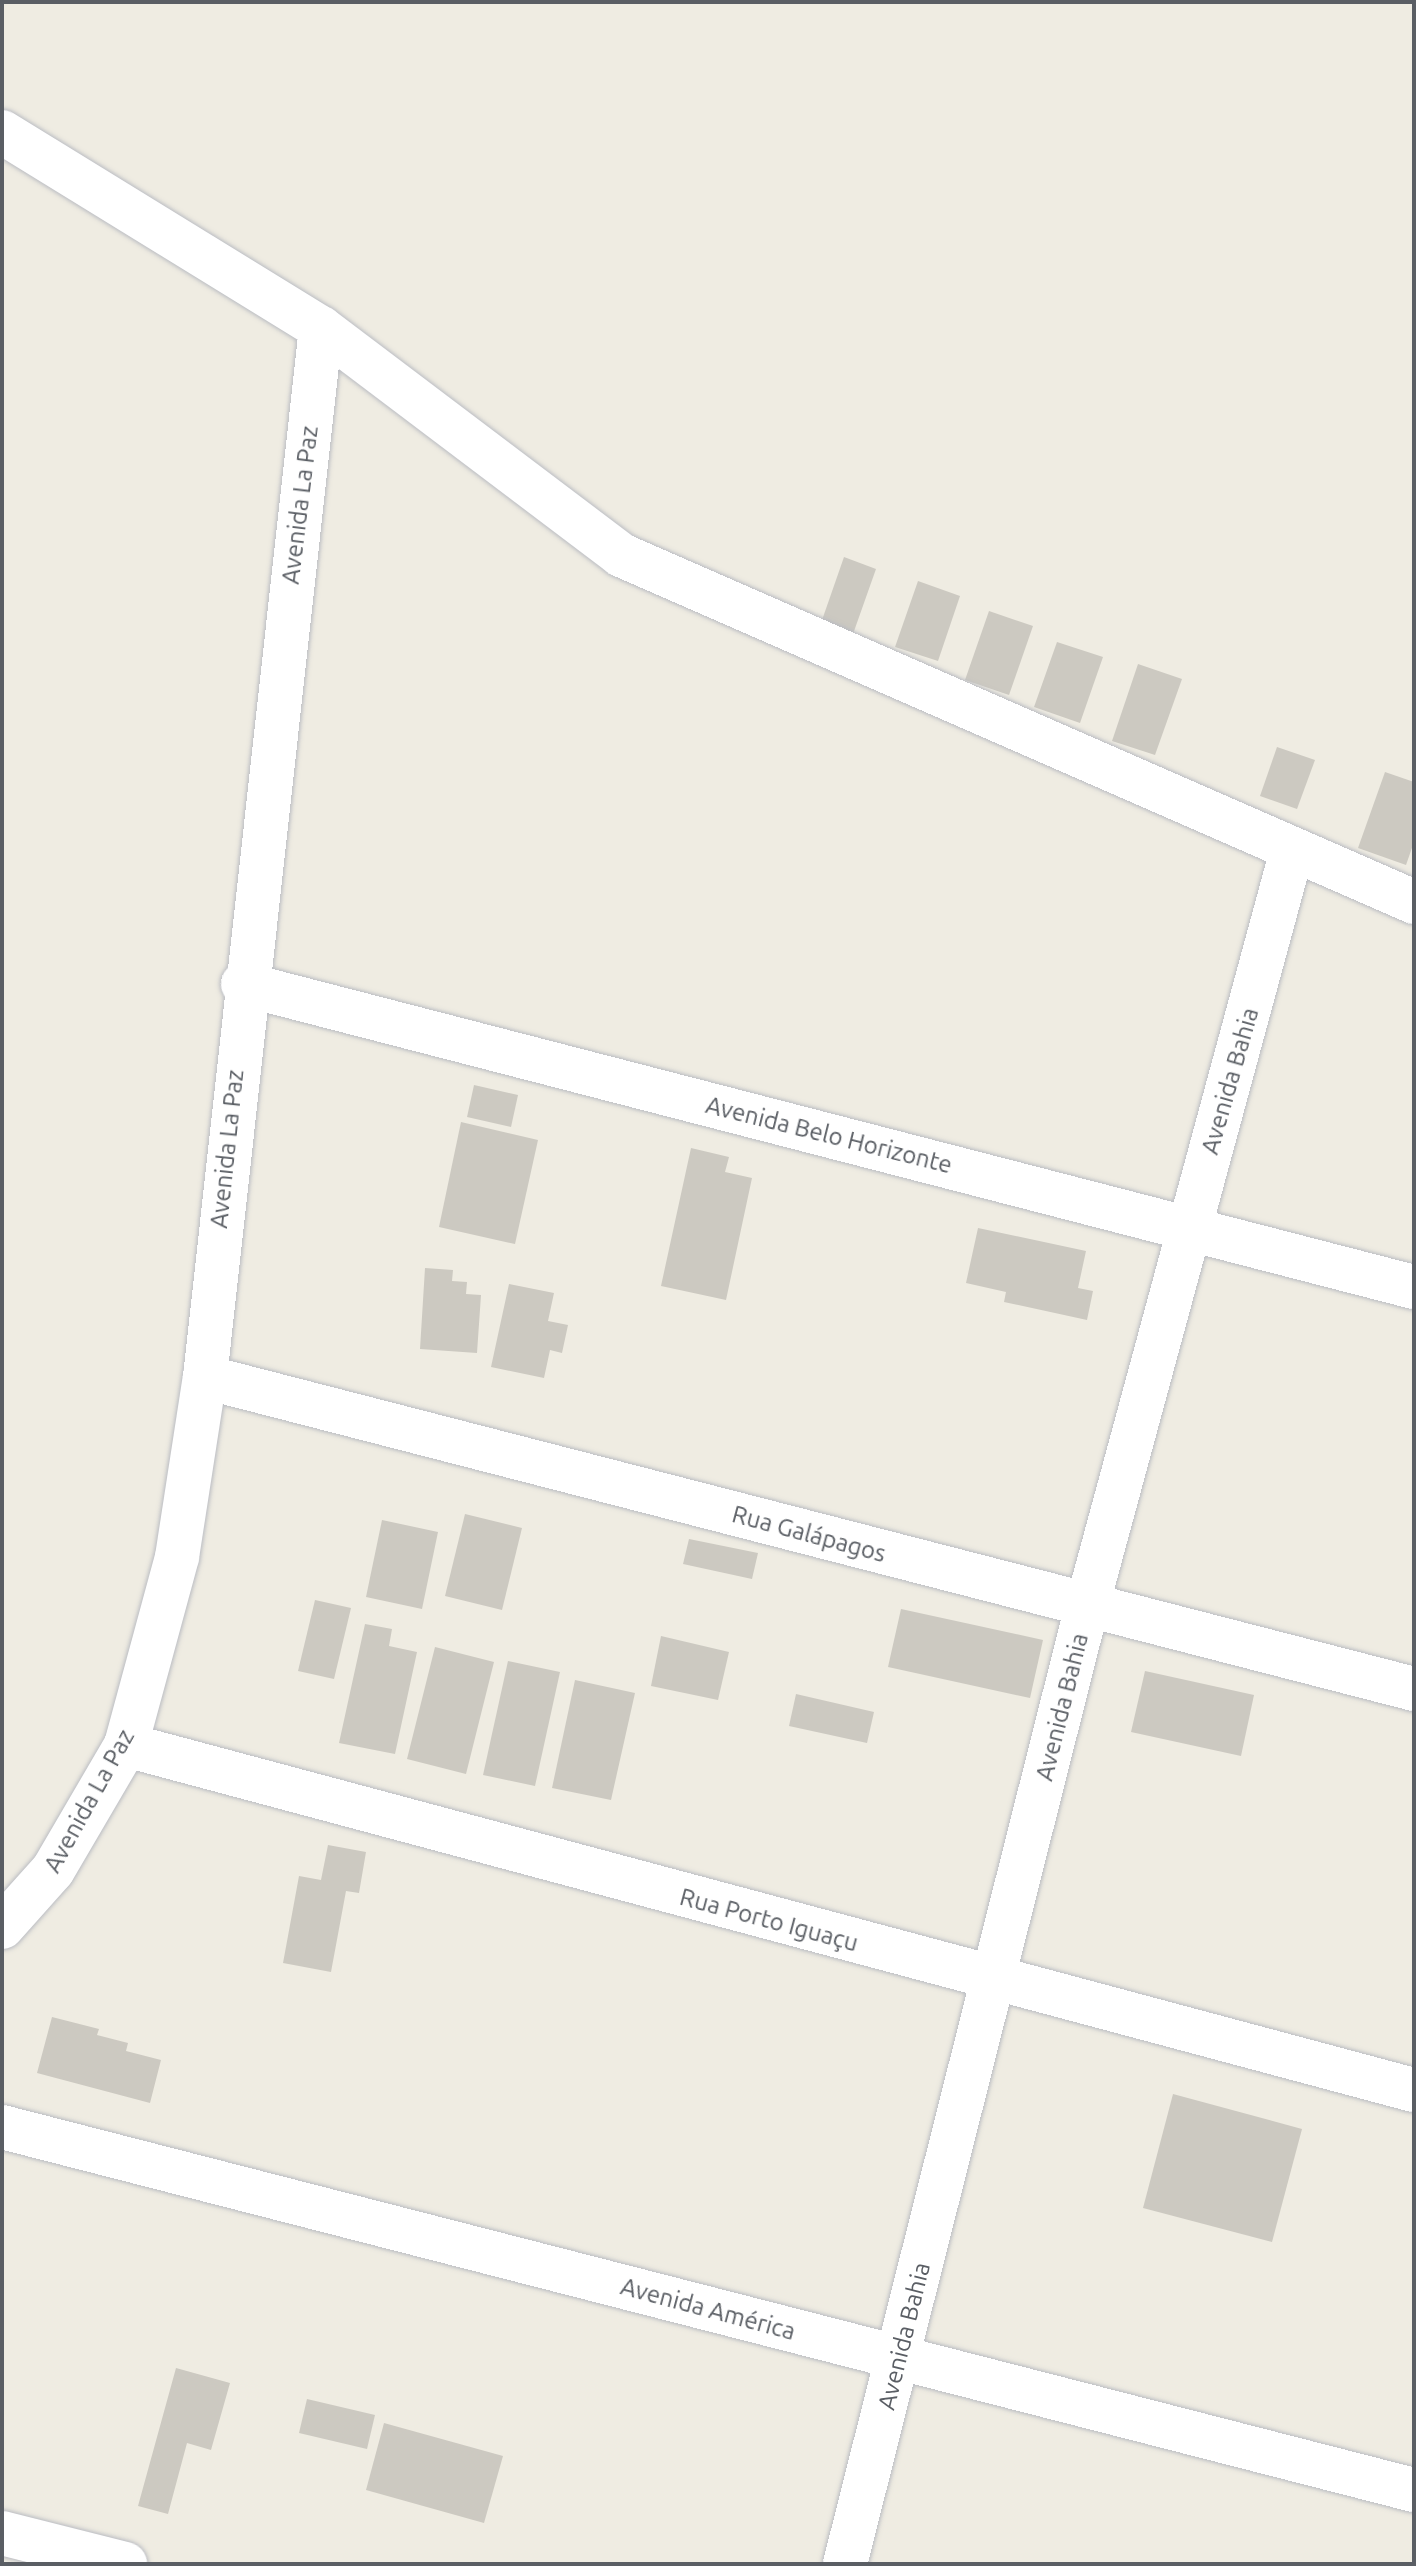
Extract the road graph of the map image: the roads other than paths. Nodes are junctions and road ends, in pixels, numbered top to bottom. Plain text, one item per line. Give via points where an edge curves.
1 (2, 132) edge
2 (321, 328) junction
3 (1291, 854) junction
4 (1414, 902) edge
5 (243, 984) junction
6 (1189, 1228) junction
7 (1414, 1287) edge
8 (205, 1377) junction
9 (1087, 1606) junction
10 (1414, 1689) edge
11 (126, 1745) junction
12 (2, 1927) edge
13 (994, 1981) junction
14 (1414, 2090) edge
15 (2, 2127) edge
16 (898, 2359) junction
17 (1414, 2490) edge
18 (2, 2533) edge
19 (125, 2564) edge
20 (845, 2564) edge

1 - 2 street
2 - 3 street via 621,555
2 - 5 street, Avenida La Paz
3 - 4 street
3 - 6 street, Avenida Bahia
5 - 6 street, Avenida Belo Horizonte
5 - 8 street, Avenida La Paz
6 - 7 street, Avenida Belo Horizonte
6 - 9 street, Avenida Bahia
8 - 9 street, Rua Galápagos
8 - 11 street, Avenida La Paz via 174,1571
9 - 10 street, Rua Galápagos
9 - 13 street, Avenida Bahia
11 - 12 street, Avenida La Paz via 53,1870
11 - 13 street, Rua Porto Iguaçu
13 - 14 street, Rua Porto Iguaçu
13 - 16 street, Avenida Bahia
15 - 16 street, Avenida América
16 - 17 street, Avenida América
16 - 20 street, Avenida Bahia
18 - 19 street

